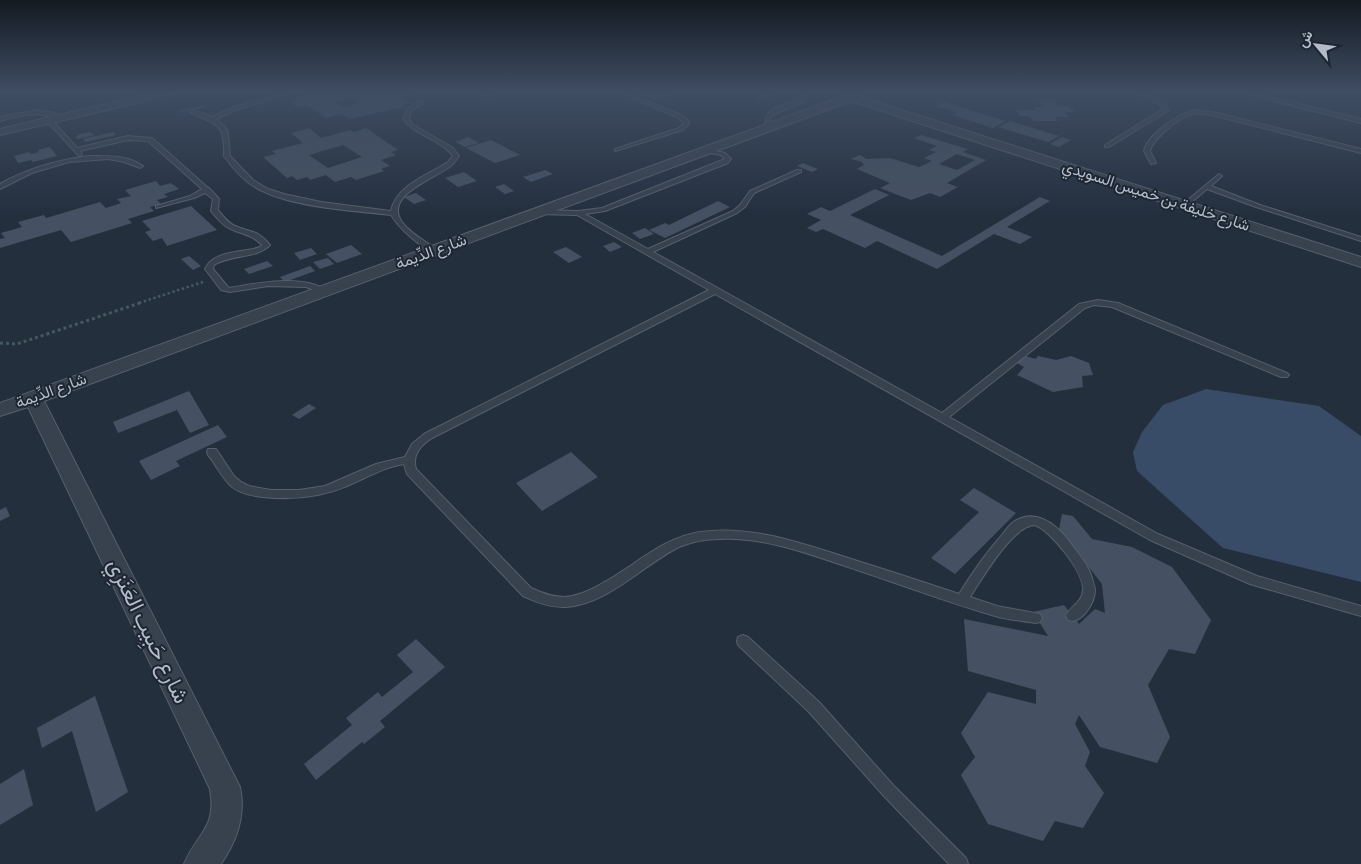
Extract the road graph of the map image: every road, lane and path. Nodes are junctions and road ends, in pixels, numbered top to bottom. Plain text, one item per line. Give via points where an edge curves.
1 (65, 133) edge
2 (225, 133) edge
3 (423, 133) edge
4 (667, 133) edge
5 (752, 133) edge
6 (967, 133) edge
7 (1128, 133) edge
8 (1161, 133) edge
9 (1290, 133) edge
10 (1107, 146) dead end
11 (77, 150) junction
12 (617, 150) dead end
13 (706, 151) junction
14 (1361, 151) edge
15 (83, 159) junction
16 (1153, 163) dead end
17 (140, 166) dead end
18 (799, 170) dead end
19 (1219, 176) dead end
20 (0, 186) edge
21 (1206, 187) junction
22 (207, 189) junction
23 (1185, 205) junction
24 (158, 207) dead end
25 (394, 212) junction
26 (538, 212) junction
27 (578, 213) junction
28 (1361, 239) edge
29 (433, 251) junction
30 (650, 251) junction
31 (1361, 262) edge
32 (215, 278) junction
33 (716, 290) junction
34 (323, 291) junction
35 (0, 343) edge
36 (1284, 375) dead end
37 (34, 397) junction
38 (0, 410) edge
39 (943, 417) junction
40 (212, 452) dead end
41 (409, 460) junction
42 (962, 600) junction
43 (1361, 611) edge
44 (1072, 616) dead end
45 (1036, 618) dead end
46 (743, 641) dead end
47 (200, 864) edge
48 (960, 864) edge

1 - 11 lane
2 - 25 lane via 227,156 254,184 265,190 327,204
3 - 25 lane via 451,149 456,156 450,165 405,192
4 - 12 lane
5 - 13 street, شارع الدِّيمة
6 - 23 street, شارع خليفة بن خميس السويدي
7 - 10 lane
8 - 16 lane via 1147,147
9 - 14 lane
11 - 15 lane
11 - 22 lane via 128,138 148,138
13 - 26 street, شارع الدِّيمة
13 - 27 lane via 723,154 728,160 612,207
15 - 17 lane via 119,158
15 - 20 lane via 30,171
18 - 30 lane via 752,192 736,212
19 - 21 lane
21 - 23 lane
21 - 28 lane
22 - 24 lane
22 - 32 lane via 216,199 214,211 226,223 253,232 266,245 258,251 230,254 214,261 209,269
23 - 31 street, شارع خليفة بن خميس السويدي
25 - 29 lane via 398,223
26 - 27 lane
26 - 29 street, شارع الدِّيمة
27 - 30 lane
29 - 34 street, شارع الدِّيمة
30 - 33 lane
32 - 34 lane via 230,290 268,284 307,285
32 - 35 path via 17,344
33 - 39 lane
33 - 41 lane via 428,436 415,447
34 - 37 street, شارع الدِّيمة
36 - 39 lane via 1115,305 1090,303 1082,306
37 - 38 street, شارع الدِّيمة
37 - 47 street, شارع حَبِيب العَنَزِي via 225,787 228,808 222,832
39 - 43 lane via 1177,548 1254,580
40 - 41 lane via 236,485 256,494 282,495 332,488 384,464
41 - 42 lane via 415,476 527,592 540,600 574,602 590,597 675,544 701,535 722,534 787,543
42 - 44 lane via 989,558 1017,526 1030,521 1042,522 1055,532 1085,572 1089,590 1083,607
42 - 45 lane
46 - 48 lane via 814,707

